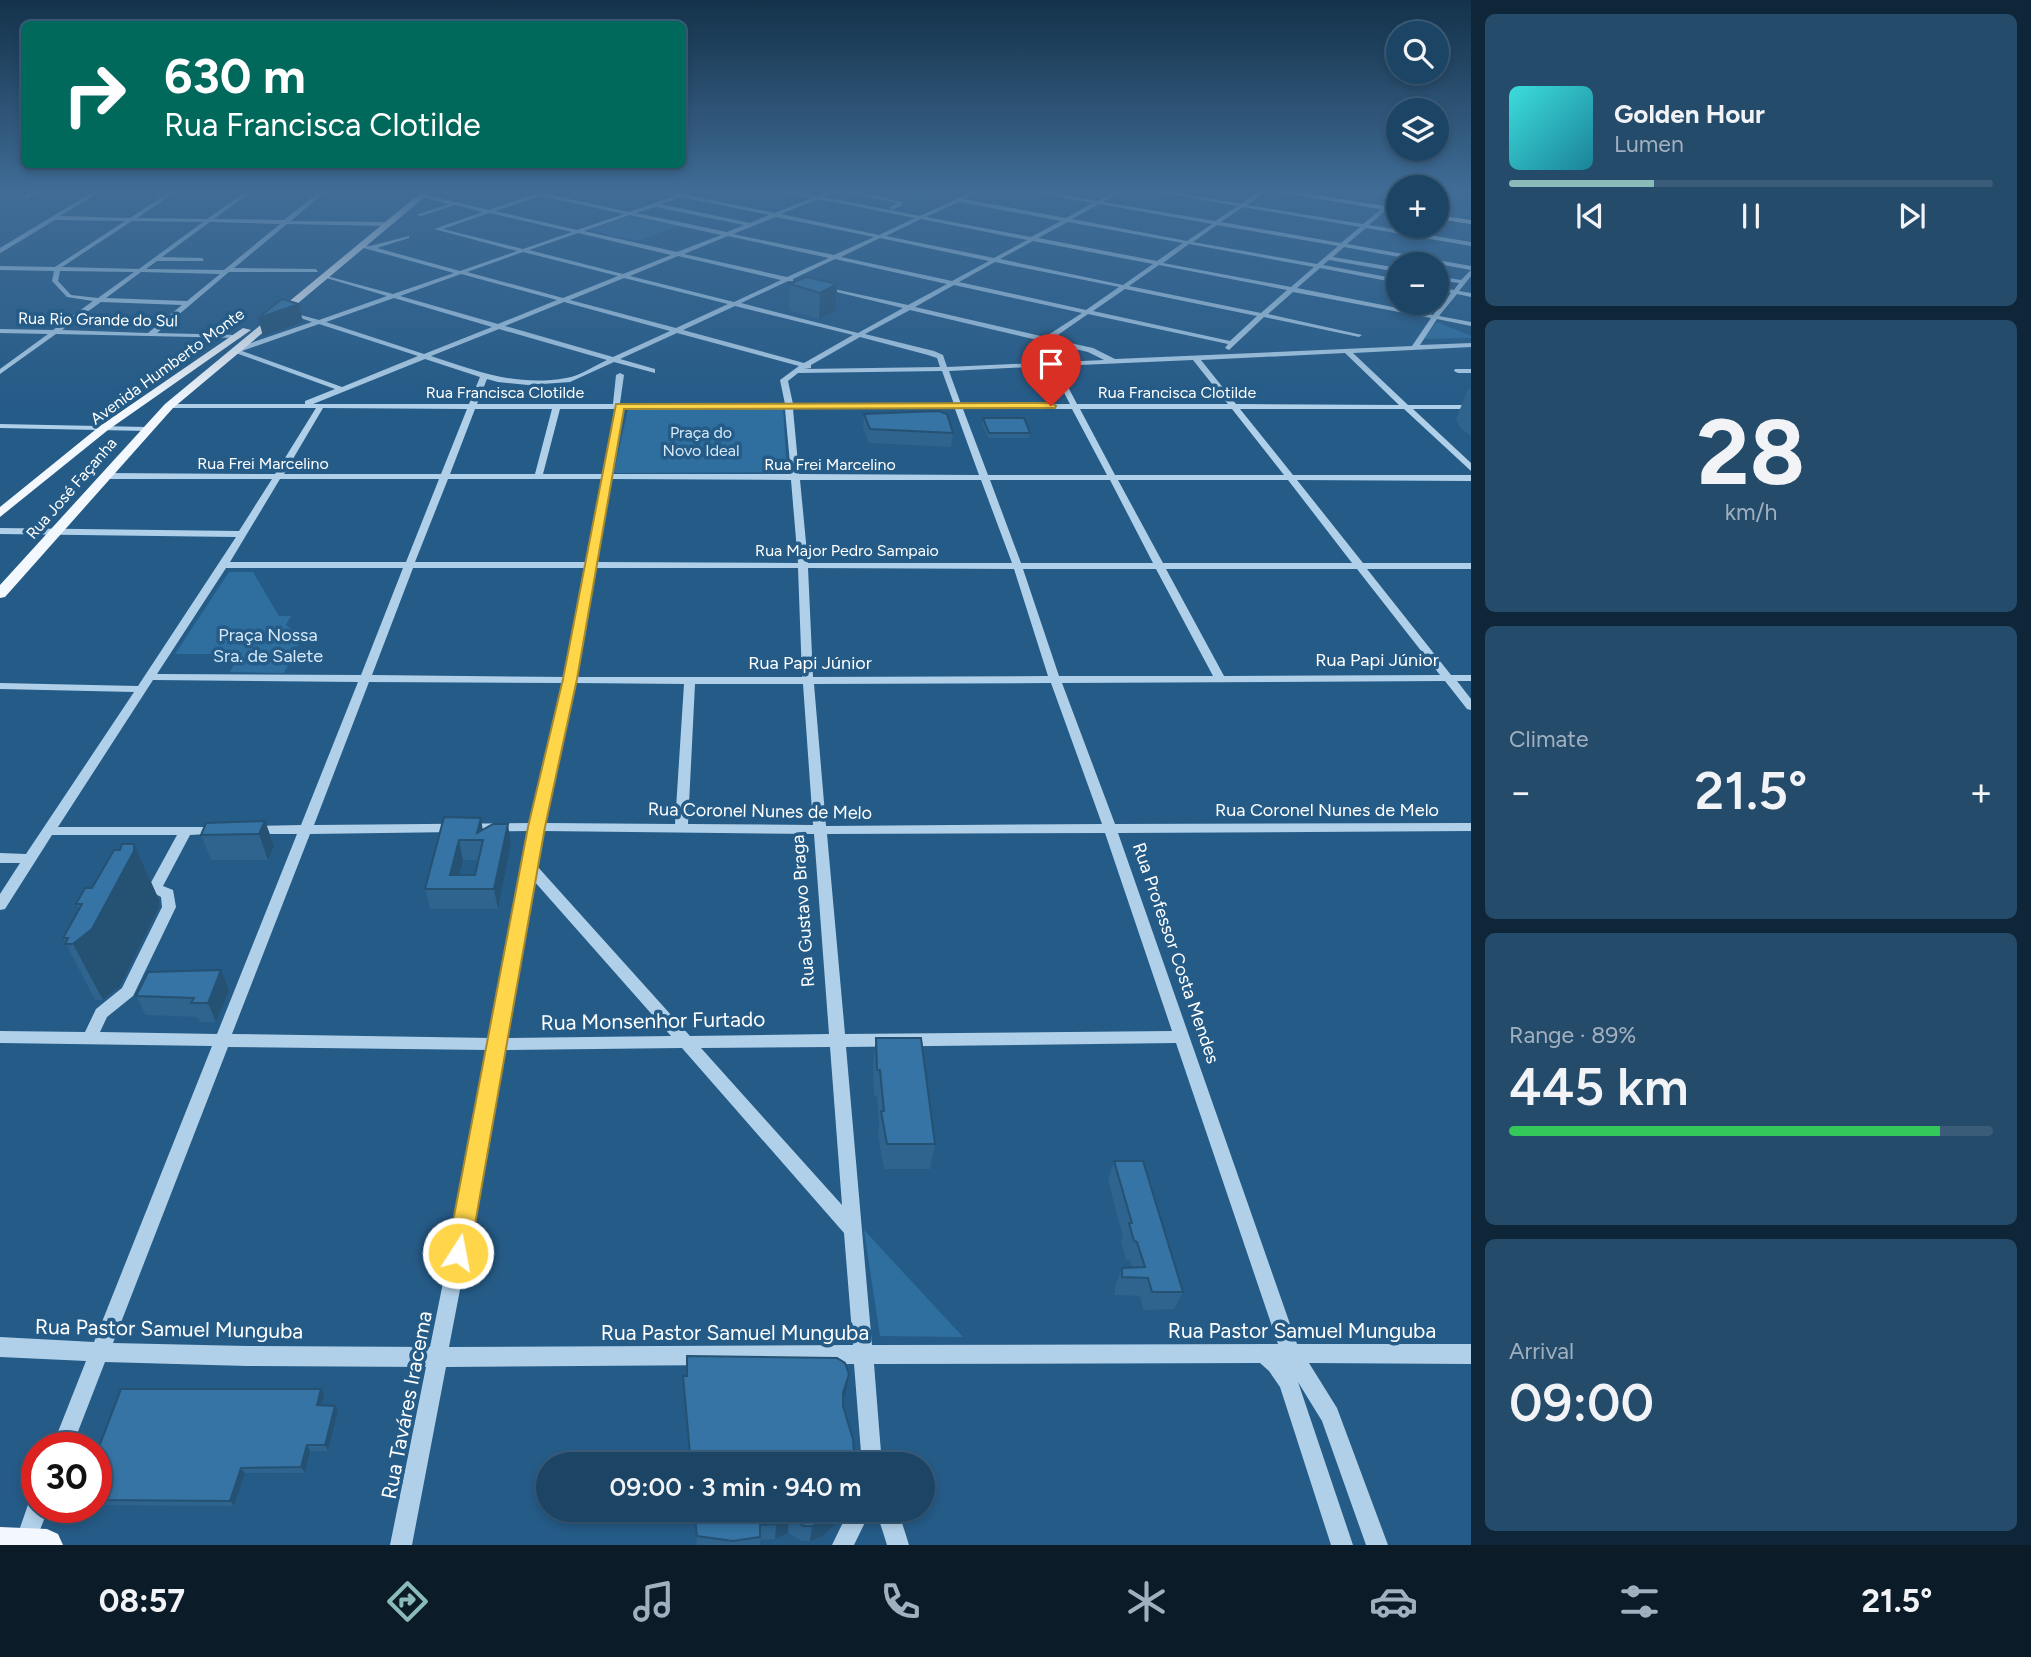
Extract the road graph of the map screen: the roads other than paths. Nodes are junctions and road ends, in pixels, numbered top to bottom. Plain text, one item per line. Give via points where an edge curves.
1 (66, 262) edge
2 (152, 262) edge
3 (238, 262) edge
4 (327, 262) edge
5 (345, 262) edge
6 (421, 262) edge
7 (492, 262) edge
8 (568, 262) edge
9 (659, 262) edge
10 (714, 262) edge
11 (825, 262) edge
12 (859, 262) edge
13 (990, 262) edge
14 (1004, 262) edge
15 (1148, 262) edge
16 (1161, 262) edge
17 (1294, 262) edge
18 (1324, 262) edge
19 (1353, 262) edge
20 (1158, 264) junction
21 (1449, 265) edge
22 (1319, 267) junction
23 (0, 268) edge
24 (57, 268) junction
25 (1386, 268) edge
26 (141, 270) junction
27 (1471, 270) edge
28 (227, 271) junction
29 (316, 271) junction
30 (461, 273) junction
31 (325, 276) junction
32 (625, 276) junction
33 (788, 279) junction
34 (1386, 279) edge
35 (1449, 280) edge
36 (797, 282) edge
37 (1463, 282) junction
38 (953, 283) junction
39 (811, 285) edge
40 (1126, 287) junction
41 (1292, 289) junction
42 (1449, 291) edge
43 (1456, 292) junction
44 (1471, 295) edge
45 (394, 296) junction
46 (564, 300) junction
47 (98, 302) junction
48 (188, 303) junction
49 (736, 304) junction
50 (909, 308) junction
51 (285, 311) junction
52 (1088, 313) junction
53 (1263, 315) junction
54 (1435, 317) junction
55 (319, 323) junction
56 (1471, 324) edge
57 (498, 327) junction
58 (0, 331) edge
59 (677, 331) junction
60 (56, 332) junction
61 (151, 334) junction
62 (859, 335) junction
63 (1359, 335) dead end
64 (238, 337) junction
65 (1046, 340) junction
66 (1471, 342) edge
67 (1232, 344) junction
68 (1417, 345) junction
69 (1346, 350) junction
70 (238, 351) junction
71 (1224, 356) junction
72 (425, 357) junction
73 (1195, 357) junction
74 (614, 361) junction
75 (1113, 361) junction
76 (1052, 364) junction
77 (945, 366) junction
78 (799, 368) junction
79 (652, 371) dead end
80 (1458, 371) dead end
81 (1471, 371) edge
82 (0, 372) edge
83 (620, 375) dead end
84 (484, 376) junction
85 (342, 389) junction
86 (169, 406) junction
87 (301, 406) junction
88 (321, 406) junction
89 (473, 406) junction
90 (557, 406) junction
91 (620, 406) junction
92 (789, 406) junction
93 (960, 406) junction
94 (1074, 406) junction
95 (1233, 407) junction
96 (1405, 407) junction
97 (1471, 407) edge
98 (0, 426) edge
99 (104, 428) junction
100 (147, 429) junction
101 (1471, 468) edge
102 (105, 476) junction
103 (985, 477) junction
104 (1288, 477) junction
105 (278, 478) junction
106 (443, 478) junction
107 (538, 478) junction
108 (606, 478) junction
109 (796, 478) junction
110 (1112, 478) junction
111 (1471, 478) edge
112 (0, 513) edge
113 (0, 531) edge
114 (56, 532) junction
115 (242, 534) junction
116 (591, 564) junction
117 (1357, 564) junction
118 (223, 565) junction
119 (410, 566) junction
120 (803, 566) junction
121 (1158, 566) junction
122 (1471, 566) edge
123 (1018, 567) junction
124 (0, 594) edge
125 (150, 677) junction
126 (1448, 678) junction
127 (1471, 678) edge
128 (365, 679) junction
129 (570, 679) junction
130 (1220, 679) junction
131 (808, 680) junction
132 (1055, 680) junction
133 (690, 681) junction
134 (0, 686) edge
135 (142, 689) junction
136 (1471, 707) edge
137 (537, 827) junction
138 (681, 827) junction
139 (1471, 827) edge
140 (1110, 829) junction
141 (187, 830) junction
142 (305, 830) junction
143 (820, 830) junction
144 (50, 831) junction
145 (0, 858) edge
146 (30, 859) junction
147 (530, 867) junction
148 (0, 905) edge
149 (0, 1037) edge
150 (1180, 1037) junction
151 (89, 1039) junction
152 (836, 1040) junction
153 (222, 1041) junction
154 (687, 1043) junction
155 (499, 1044) junction
156 (852, 1229) junction
157 (0, 1347) edge
158 (1262, 1352) junction
159 (100, 1353) junction
160 (1291, 1353) junction
161 (1471, 1354) edge
162 (861, 1355) junction
163 (438, 1357) junction
164 (68, 1432) edge
165 (871, 1452) edge
166 (854, 1522) edge
167 (891, 1522) edge
168 (32, 1523) edge
169 (24, 1543) edge
170 (401, 1545) edge
171 (843, 1545) edge
172 (898, 1545) edge
173 (1342, 1545) edge
174 (1377, 1545) edge

1 - 24 street
2 - 26 street
3 - 28 street
4 - 29 main road, Avenida Humberto Monte
5 - 31 main road, Avenida Humberto Monte
6 - 30 street
7 - 30 street
8 - 32 street
9 - 32 street
10 - 33 street
11 - 33 street
12 - 38 street
13 - 38 street
14 - 40 street
15 - 20 street
16 - 20 street
17 - 22 street
18 - 22 street
19 - 25 street
20 - 40 street
20 - 41 street
21 - 27 street
22 - 34 street
22 - 41 street
23 - 24 street
24 - 26 street
24 - 47 street via 55,281 63,292
26 - 28 street
26 - 47 street
27 - 37 street
28 - 29 street
28 - 48 street
29 - 64 main road, Avenida Humberto Monte
30 - 45 street
30 - 46 street
31 - 45 street
31 - 51 main road, Avenida Humberto Monte
32 - 46 street
32 - 49 street
33 - 36 street
33 - 49 street
35 - 37 street
37 - 43 street
38 - 50 street
38 - 52 street
39 - 50 street
40 - 52 street
40 - 53 street
41 - 53 street
41 - 54 street
42 - 43 street
43 - 44 street
43 - 54 street
45 - 55 street
45 - 57 street
46 - 57 street
46 - 59 street
47 - 48 street
47 - 60 street
48 - 61 street
49 - 59 street
49 - 62 street
50 - 62 street
50 - 65 street
51 - 55 street
51 - 70 main road, Avenida Humberto Monte
52 - 65 street
52 - 67 street
53 - 63 street
53 - 67 street
54 - 56 street
54 - 68 street
55 - 70 street
55 - 72 street
57 - 72 street
57 - 74 street
58 - 60 street, Rua Rio Grande do Sul
59 - 74 street
59 - 78 street
60 - 61 street, Rua Rio Grande do Sul
60 - 82 street
61 - 64 street, Rua Rio Grande do Sul
62 - 77 street via 931,353
62 - 78 street
64 - 99 main road, Avenida Humberto Monte
65 - 75 street via 1098,352
66 - 68 street
67 - 71 street
68 - 69 street
69 - 71 street
69 - 96 street
70 - 85 street
70 - 86 main road, Avenida Humberto Monte
71 - 73 street
72 - 84 street
72 - 85 street
73 - 75 street
73 - 95 street
74 - 79 street
74 - 84 street via 551,382
75 - 76 street
76 - 77 street
76 - 94 street
77 - 78 street
77 - 93 street, Rua Professor Costa Mendes
78 - 92 street, Rua Gustavo Braga via 784,380
80 - 81 street
83 - 91 street, Rua Taváres Iracema
84 - 89 street
85 - 87 street
86 - 87 street, Rua Francisca Clotilde
86 - 100 main road, Rua José Façanha
87 - 88 street, Rua Francisca Clotilde
88 - 89 street, Rua Francisca Clotilde
88 - 105 street
89 - 90 street, Rua Francisca Clotilde
89 - 106 street
90 - 91 street, Rua Francisca Clotilde
90 - 107 street
91 - 92 street, Rua Francisca Clotilde
91 - 108 street, Rua Taváres Iracema
92 - 93 street, Rua Francisca Clotilde
92 - 109 street, Rua Gustavo Braga
93 - 94 street, Rua Francisca Clotilde
93 - 103 street, Rua Professor Costa Mendes
94 - 95 street, Rua Francisca Clotilde
94 - 110 street
95 - 96 street, Rua Francisca Clotilde
95 - 104 street
96 - 97 street, Rua Francisca Clotilde
96 - 101 street
98 - 99 street
99 - 100 street
99 - 112 main road, Avenida Humberto Monte
100 - 102 main road, Rua José Façanha
102 - 105 street, Rua Frei Marcelino
102 - 114 main road, Rua José Façanha
103 - 109 street, Rua Frei Marcelino
103 - 110 street, Rua Frei Marcelino
103 - 123 street, Rua Professor Costa Mendes
104 - 110 street, Rua Frei Marcelino
104 - 111 street, Rua Frei Marcelino
104 - 117 street
105 - 106 street, Rua Frei Marcelino
105 - 115 street
106 - 107 street, Rua Frei Marcelino
106 - 119 street
107 - 108 street, Rua Frei Marcelino
108 - 109 street, Rua Frei Marcelino
108 - 116 street, Rua Taváres Iracema
109 - 120 street, Rua Gustavo Braga
110 - 121 street
113 - 114 street
114 - 115 street
114 - 124 main road, Rua José Façanha
115 - 118 street
116 - 119 street, Rua Major Pedro Sampaio
116 - 120 street, Rua Major Pedro Sampaio
116 - 129 street, Rua Taváres Iracema
117 - 121 street, Rua Major Pedro Sampaio
117 - 122 street, Rua Major Pedro Sampaio
117 - 126 street
118 - 119 street, Rua Major Pedro Sampaio
118 - 125 street
119 - 128 street
120 - 123 street, Rua Major Pedro Sampaio
120 - 131 street, Rua Gustavo Braga
121 - 123 street, Rua Major Pedro Sampaio
121 - 130 street
123 - 132 street, Rua Professor Costa Mendes
125 - 128 street, Rua Papi Júnior
125 - 135 street
126 - 127 street, Rua Papi Júnior
126 - 130 street, Rua Papi Júnior
126 - 136 street
128 - 129 street, Rua Papi Júnior
128 - 142 street
129 - 133 street, Rua Papi Júnior
129 - 137 street, Rua Taváres Iracema
130 - 132 street, Rua Papi Júnior
131 - 132 street, Rua Papi Júnior
131 - 133 street, Rua Papi Júnior
131 - 143 street, Rua Gustavo Braga
132 - 140 street, Rua Professor Costa Mendes
133 - 138 street
134 - 135 street
135 - 144 street
137 - 138 street, Rua Coronel Nunes de Melo
137 - 142 street, Rua Coronel Nunes de Melo
137 - 147 street, Rua Taváres Iracema
138 - 143 street, Rua Coronel Nunes de Melo
139 - 140 street, Rua Coronel Nunes de Melo
140 - 143 street, Rua Coronel Nunes de Melo
140 - 150 street, Rua Professor Costa Mendes
141 - 142 street, Rua Coronel Nunes de Melo
141 - 144 street, Rua Coronel Nunes de Melo
141 - 151 street via 155,888 167,893 169,907 128,992 101,1013
142 - 153 street
143 - 152 street, Rua Gustavo Braga
144 - 146 street
145 - 146 street
146 - 148 street
147 - 154 street
147 - 155 street, Rua Taváres Iracema
149 - 151 street, Rua Monsenhor Furtado
150 - 152 street, Rua Monsenhor Furtado
150 - 160 street, Rua Professor Costa Mendes
151 - 153 street, Rua Monsenhor Furtado
152 - 154 street, Rua Monsenhor Furtado
152 - 156 street, Rua Gustavo Braga
153 - 155 street, Rua Monsenhor Furtado
153 - 159 street
154 - 155 street, Rua Monsenhor Furtado
154 - 156 street
155 - 163 street, Rua Taváres Iracema
156 - 162 street, Rua Gustavo Braga
157 - 159 street, Rua Pastor Samuel Munguba
158 - 160 street, Rua Pastor Samuel Munguba
158 - 162 street, Rua Pastor Samuel Munguba
158 - 173 street via 1288,1382
159 - 163 street, Rua Pastor Samuel Munguba
159 - 164 street
160 - 161 street, Rua Pastor Samuel Munguba
160 - 174 street, Rua Professor Costa Mendes via 1329,1415
162 - 163 street, Rua Pastor Samuel Munguba
162 - 165 street, Rua Gustavo Braga
163 - 170 street, Rua Taváres Iracema
166 - 171 street
167 - 172 street
168 - 169 street

